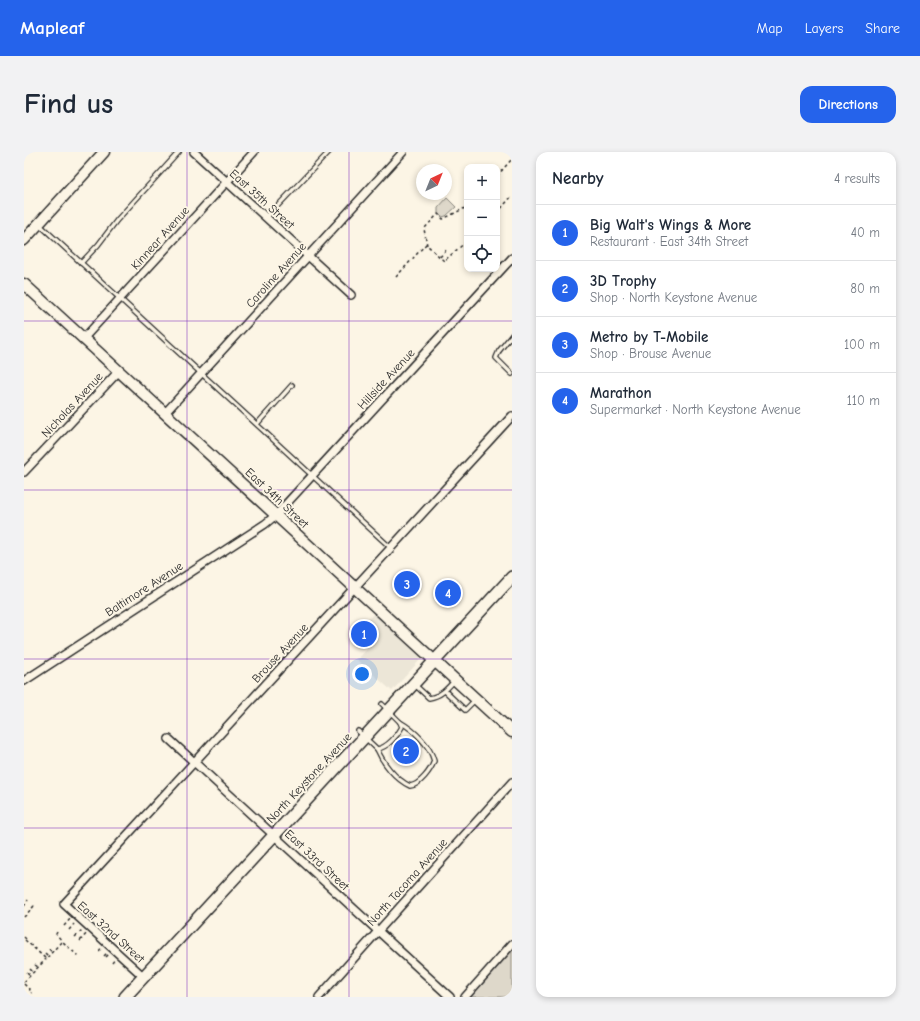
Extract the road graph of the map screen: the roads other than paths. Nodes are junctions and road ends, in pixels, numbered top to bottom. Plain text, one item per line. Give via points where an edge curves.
1 (104, 152) edge
2 (179, 152) edge
3 (194, 152) edge
4 (254, 152) edge
5 (329, 152) edge
6 (404, 152) edge
7 (227, 182) junction
8 (266, 218) junction
9 (39, 224) junction
10 (24, 240) edge
11 (308, 256) junction
12 (512, 258) edge
13 (81, 263) junction
14 (24, 284) edge
15 (351, 296) dead end
16 (120, 298) junction
17 (512, 335) edge
18 (84, 338) junction
19 (119, 371) junction
20 (202, 373) junction
21 (512, 374) edge
22 (292, 385) dead end
23 (165, 413) junction
24 (512, 416) edge
25 (257, 424) junction
26 (24, 472) edge
27 (312, 475) junction
28 (276, 515) junction
29 (391, 548) junction
30 (512, 577) edge
31 (355, 587) junction
32 (435, 661) junction
33 (455, 680) junction
34 (24, 681) edge
35 (414, 684) junction
36 (445, 691) junction
37 (476, 699) junction
38 (385, 707) junction
39 (400, 722) junction
40 (512, 732) edge
41 (361, 734) junction
42 (169, 739) dead end
43 (378, 749) junction
44 (194, 762) junction
45 (512, 782) edge
46 (274, 836) junction
47 (64, 904) joint
48 (379, 931) junction
49 (512, 944) edge
50 (144, 977) junction
51 (125, 997) edge
52 (318, 997) edge
53 (450, 997) edge
54 (465, 997) edge

1 - 9 main road
2 - 13 lane
3 - 7 street, East 35th Street
4 - 7 street, Kinnear Avenue
5 - 8 lane
6 - 11 street, Caroline Avenue
7 - 8 street, East 35th Street
7 - 16 street, Kinnear Avenue
8 - 11 street, East 35th Street
9 - 10 main road
9 - 13 lane
11 - 15 street, East 35th Street
11 - 20 street, Caroline Avenue
12 - 27 street, Hillside Avenue
13 - 16 lane
14 - 18 main road, East 34th Street
16 - 18 street, Kinnear Avenue
16 - 20 lane
17 - 21 lane via 496,358
18 - 19 main road, East 34th Street
19 - 23 main road, East 34th Street
19 - 26 street, Nicholas Avenue
20 - 23 street, Caroline Avenue
20 - 25 lane
22 - 25 lane
23 - 28 main road, East 34th Street
24 - 29 street, Brouse Avenue
25 - 27 lane
27 - 28 street, Hillside Avenue
27 - 29 lane
28 - 31 main road, East 34th Street
28 - 34 street, Baltimore Avenue
29 - 31 street, Brouse Avenue
30 - 32 main road, North Keystone Avenue
31 - 32 main road, East 34th Street
31 - 44 street, Brouse Avenue
32 - 33 main road, East 34th Street
32 - 35 main road, North Keystone Avenue
33 - 36 lane
33 - 37 main road, East 34th Street
35 - 36 lane via 429,698
35 - 38 main road, North Keystone Avenue
36 - 37 lane via 465,710
37 - 40 main road, East 34th Street
38 - 39 lane
38 - 41 main road, North Keystone Avenue
39 - 43 lane via 400,731 386,746
39 - 43 lane via 428,747 434,761 432,767 417,783 410,786 389,768
41 - 43 lane
41 - 46 main road, North Keystone Avenue
42 - 44 street, East 33rd Street
44 - 46 street, East 33rd Street
44 - 47 street, Brouse Avenue
45 - 48 street, North Tacoma Avenue
46 - 48 street, East 33rd Street
46 - 50 main road, North Keystone Avenue
47 - 50 street, East 32nd Street
48 - 52 street, North Tacoma Avenue
48 - 53 street, East 33rd Street
49 - 54 street
50 - 51 main road, North Keystone Avenue

